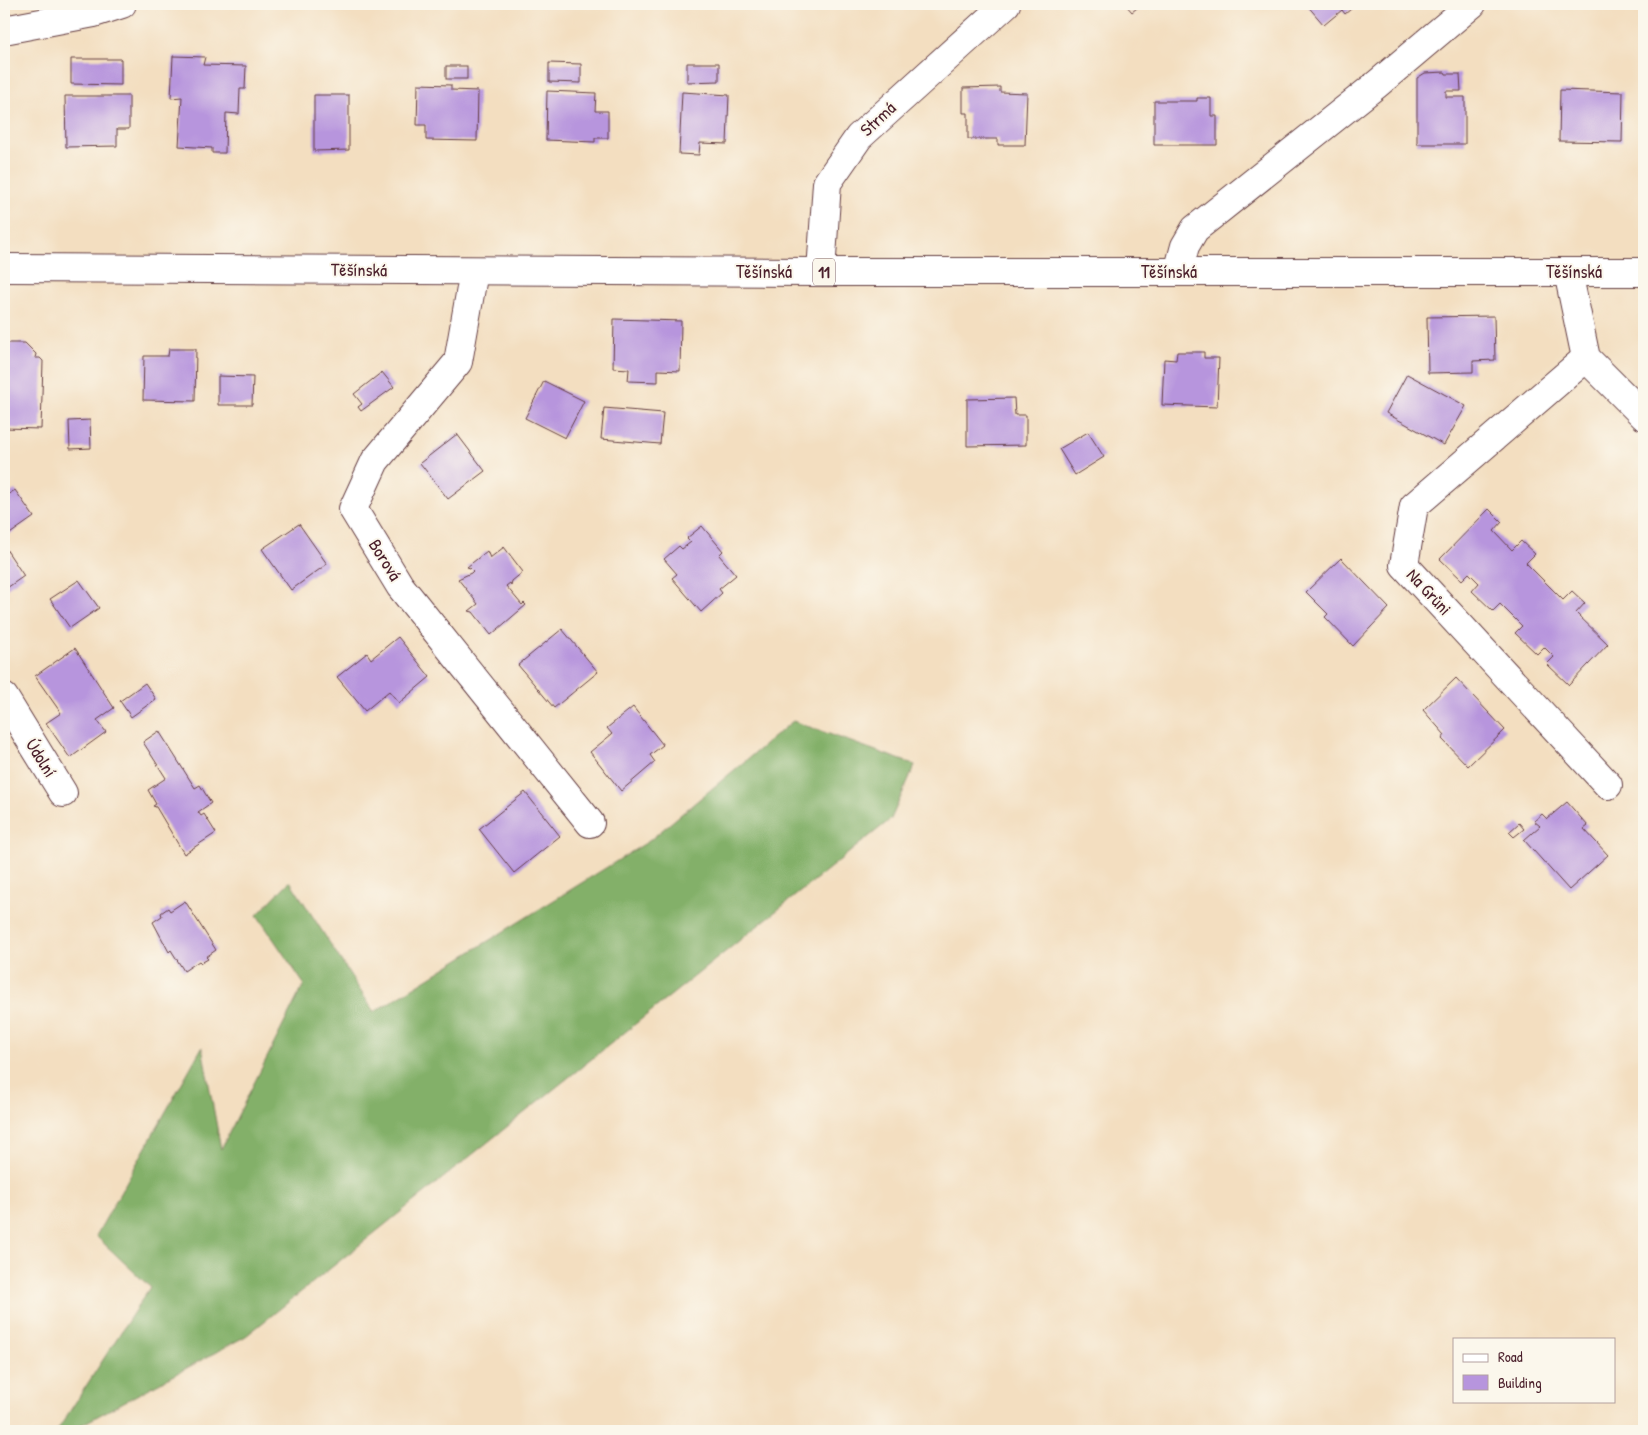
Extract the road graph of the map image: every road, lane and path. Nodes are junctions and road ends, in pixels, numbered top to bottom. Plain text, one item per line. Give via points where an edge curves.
1 (122, 4) edge
2 (1006, 4) edge
3 (1472, 4) edge
4 (4, 30) edge
5 (4, 268) edge
6 (474, 271) junction
7 (821, 272) junction
8 (1178, 272) junction
9 (1568, 272) junction
10 (1644, 272) edge
11 (1586, 358) junction
12 (1644, 416) edge
13 (4, 697) edge
14 (1608, 785) dead end
15 (63, 793) dead end
16 (590, 823) dead end

1 - 4 street via 94,14
2 - 7 street, Strmá via 859,137 827,182
3 - 8 street via 1195,229 1185,246
5 - 6 street, Těšínská / 11
6 - 7 street, Těšínská / 11
6 - 16 street, Borová via 458,362 375,461 353,509 400,586
7 - 8 street, Těšínská / 11
8 - 9 street, Těšínská / 11
9 - 10 street, Těšínská / 11
9 - 11 street
11 - 12 street
11 - 14 street, Na Grůni via 1414,506 1404,565
13 - 15 street, Údolní

